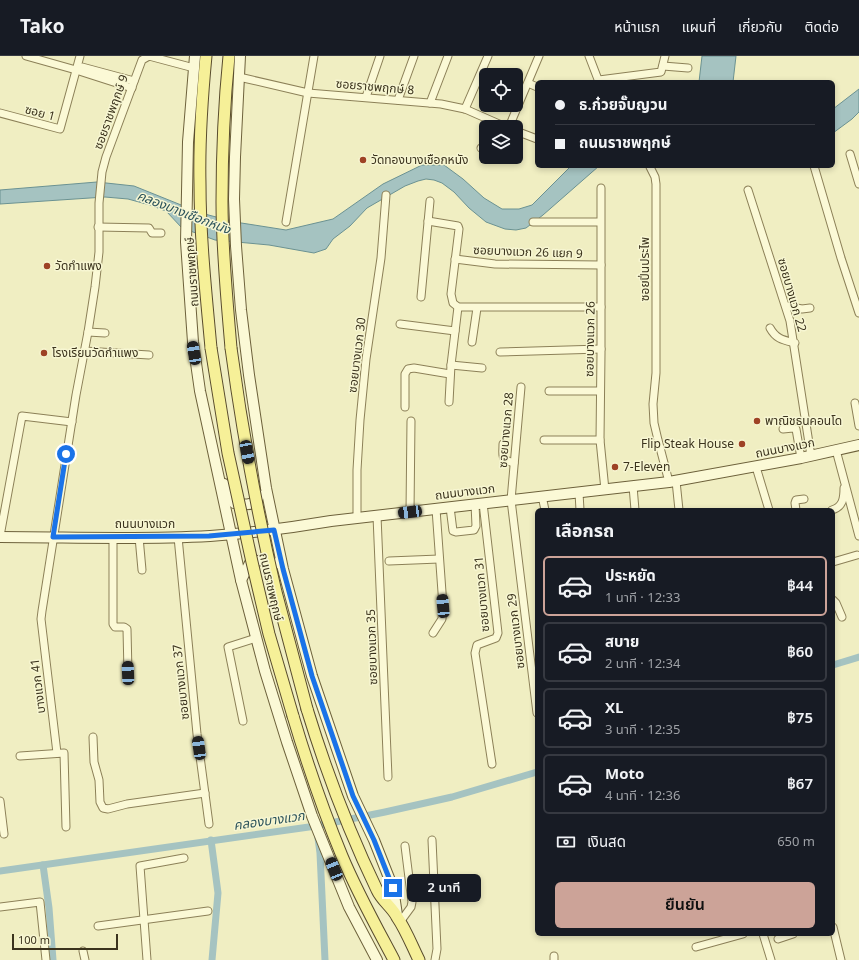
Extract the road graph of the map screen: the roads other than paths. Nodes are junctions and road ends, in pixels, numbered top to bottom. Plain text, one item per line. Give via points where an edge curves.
1 (26, 56) edge
2 (80, 56) edge
3 (195, 56) edge
4 (206, 56) edge
5 (229, 56) edge
6 (240, 56) edge
7 (314, 56) edge
8 (380, 56) edge
9 (414, 56) edge
10 (448, 56) edge
11 (488, 56) edge
12 (539, 56) edge
13 (589, 56) edge
14 (665, 56) edge
15 (663, 66) junction
16 (194, 68) junction
17 (688, 68) dead end
18 (76, 70) junction
19 (239, 77) junction
20 (599, 80) edge
21 (606, 80) edge
22 (528, 83) junction
23 (133, 85) junction
24 (535, 86) edge
25 (308, 93) junction
26 (366, 97) junction
27 (398, 100) junction
28 (430, 103) junction
29 (465, 109) junction
30 (0, 113) edge
31 (491, 120) edge
32 (510, 120) edge
33 (523, 134) edge
34 (535, 138) edge
35 (850, 154) dead end
36 (650, 168) edge
37 (815, 168) edge
38 (859, 184) edge
39 (600, 188) dead end
40 (748, 190) dead end
41 (386, 195) dead end
42 (430, 201) dead end
43 (428, 221) junction
44 (286, 222) dead end
45 (533, 222) dead end
46 (600, 222) junction
47 (98, 227) junction
48 (161, 233) dead end
49 (455, 259) junction
50 (601, 265) junction
51 (421, 297) dead end
52 (786, 306) junction
53 (458, 307) junction
54 (601, 307) junction
55 (476, 308) junction
56 (810, 308) dead end
57 (859, 313) edge
58 (400, 324) dead end
59 (770, 328) dead end
60 (455, 331) junction
61 (88, 332) junction
62 (106, 333) dead end
63 (472, 342) dead end
64 (795, 343) junction
65 (601, 349) junction
66 (84, 351) junction
67 (500, 352) dead end
68 (148, 355) dead end
69 (451, 364) junction
70 (482, 368) dead end
71 (450, 374) junction
72 (521, 387) dead end
73 (549, 391) dead end
74 (600, 391) junction
75 (449, 402) dead end
76 (855, 403) dead end
77 (405, 407) dead end
78 (411, 421) dead end
79 (72, 422) junction
80 (859, 426) edge
81 (783, 429) dead end
82 (544, 440) dead end
83 (600, 440) junction
84 (504, 444) dead end
85 (859, 445) edge
86 (836, 450) junction
87 (261, 454) junction
88 (812, 456) junction
89 (801, 458) junction
90 (215, 461) junction
91 (514, 463) junction
92 (756, 467) junction
93 (673, 482) junction
94 (844, 482) junction
95 (633, 486) junction
96 (605, 490) junction
97 (579, 492) junction
98 (542, 496) junction
99 (804, 499) dead end
100 (511, 500) junction
101 (479, 503) junction
102 (450, 507) junction
103 (544, 508) edge
104 (580, 508) edge
105 (635, 508) edge
106 (679, 508) edge
107 (768, 508) edge
108 (796, 508) edge
109 (436, 509) junction
110 (835, 509) edge
111 (410, 512) junction
112 (377, 516) junction
113 (357, 518) junction
114 (274, 530) junction
115 (231, 534) junction
116 (0, 536) edge
117 (859, 536) edge
118 (53, 537) junction
119 (113, 537) junction
120 (139, 537) junction
121 (178, 537) junction
122 (857, 555) dead end
123 (439, 559) junction
124 (389, 561) dead end
125 (835, 561) edge
126 (283, 569) junction
127 (142, 570) dead end
128 (241, 580) junction
129 (835, 602) edge
130 (842, 617) dead end
131 (433, 633) dead end
132 (256, 638) junction
133 (128, 673) dead end
134 (535, 697) edge
135 (243, 721) dead end
136 (94, 737) dead end
137 (57, 753) junction
138 (20, 756) dead end
139 (492, 764) dead end
140 (388, 777) dead end
141 (205, 793) junction
142 (0, 801) edge
143 (210, 824) dead end
144 (66, 827) dead end
145 (4, 834) dead end
146 (432, 840) dead end
147 (405, 846) dead end
148 (184, 858) dead end
149 (0, 907) edge
150 (208, 911) dead end
151 (398, 918) junction
152 (143, 920) junction
153 (98, 926) dead end
154 (835, 935) edge
155 (736, 936) edge
156 (764, 936) edge
157 (787, 936) edge
158 (778, 939) dead end
159 (696, 948) dead end
160 (83, 951) dead end
161 (45, 960) edge
162 (85, 960) edge
163 (147, 960) edge
164 (377, 960) edge
165 (394, 960) edge
166 (419, 960) edge
167 (435, 960) edge
168 (770, 960) edge
169 (841, 960) edge

1 - 18 street
2 - 18 street
3 - 16 main road, ถนนราชพฤกษ์
4 - 165 main road, ถนนราชพฤกษ์, bridge via 200,141 202,244 211,348 228,453 268,634 312,779 342,856
5 - 151 main road, ถนนราชพฤกษ์, bridge via 223,137 223,245 231,348 247,452 276,593 323,760 380,896
6 - 19 main road, ถนนราชพฤกษ์
7 - 25 street
8 - 26 street
9 - 27 street
10 - 28 street
11 - 29 street
12 - 22 street, ซอยราชพฤกษ์ 8
13 - 20 street
14 - 15 street
15 - 17 street
15 - 21 street via 661,72
16 - 23 street, ซอยราชพฤกษ์ 9 via 149,56 142,60
16 - 90 main road, ถนนราชพฤกษ์ via 186,182 186,242 192,342
18 - 23 street
18 - 30 street, ซอย 1 via 60,129
19 - 25 street, ซอยราชพฤกษ์ 8
19 - 87 main road, ถนนราชพฤกษ์ via 234,199 236,246 249,373
22 - 24 street
22 - 32 street, ซอยราชพฤกษ์ 8
23 - 47 street, ซอยราชพฤกษ์ 9 via 102,172
25 - 26 street, ซอยราชพฤกษ์ 8
25 - 44 street
26 - 27 street, ซอยราชพฤกษ์ 8
27 - 28 street, ซอยราชพฤกษ์ 8
28 - 29 street, ซอยราชพฤกษ์ 8
29 - 31 street, ซอยราชพฤกษ์ 8
33 - 34 street
35 - 38 street
36 - 93 street, ซอยปิ่นประไพ via 656,184 654,423
37 - 57 street
39 - 46 street, ซอยบางแวก 26
40 - 52 street, ซอยบางแวก 22
41 - 113 street, ซอยบางแวก 30 via 381,258 362,397
42 - 43 street
43 - 49 street via 458,226
43 - 51 street
45 - 46 street
46 - 50 street, ซอยบางแวก 26
47 - 48 street via 149,228 152,232
47 - 61 street, ซอยราชพฤกษ์ 9 via 99,252
49 - 50 street, ซอยบางแวก 26 แยก 9 via 495,264
49 - 53 street via 451,294 453,303
50 - 54 street, ซอยบางแวก 26
52 - 56 street
52 - 64 street, ซอยบางแวก 22
53 - 55 street
53 - 60 street
54 - 55 street
54 - 65 street, ซอยบางแวก 26
55 - 63 street
58 - 60 street
59 - 64 street via 776,337
60 - 69 street
61 - 62 street
61 - 66 street, ซอยราชพฤกษ์ 9
64 - 88 street, ซอยบางแวก 22
65 - 67 street
65 - 74 street, ซอยบางแวก 26
66 - 68 street
66 - 79 street, บางแวก 41
69 - 70 street
69 - 71 street
71 - 75 street
71 - 77 street via 408,369 405,374
72 - 91 street, ซอยบางแวก 28
73 - 74 street
74 - 83 street, ซอยบางแวก 26
76 - 80 street
78 - 111 street
79 - 116 street via 22,416
79 - 118 street, บางแวก 41
81 - 89 street via 796,429
82 - 83 street
83 - 96 street, ซอยบางแวก 26
84 - 91 street via 503,458
85 - 86 main road, ถนนบางแวก
86 - 88 main road, ถนนบางแวก
86 - 94 street
87 - 90 main road via 261,490 258,499 252,504 234,504
87 - 114 main road, ถนนราชพฤกษ์
88 - 89 main road, ถนนบางแวก
89 - 92 main road, ถนนบางแวก
90 - 115 main road, ถนนราชพฤกษ์
91 - 100 street, ซอยบางแวก 28
92 - 93 main road, ถนนบางแวก
92 - 107 street
93 - 95 main road, ถนนบางแวก
93 - 106 street, ซอยปิ่นประไพ
94 - 110 street via 843,501
94 - 117 street
95 - 96 main road, ถนนบางแวก
95 - 105 street
96 - 97 main road, ถนนบางแวก
97 - 98 main road, ถนนบางแวก
97 - 104 street
98 - 100 main road, ถนนบางแวก
98 - 103 street
99 - 108 street via 796,500
100 - 101 main road, ถนนบางแวก
100 - 134 street, ซอยบางแวก 29
101 - 102 main road, ถนนบางแวก
101 - 102 street via 474,530 453,531
101 - 139 street, ซอยบางแวก 31 via 498,634 496,638 477,645 476,653
102 - 109 main road, ถนนบางแวก
109 - 111 main road, ถนนบางแวก
109 - 123 street
111 - 112 main road, ถนนบางแวก
112 - 113 main road, ถนนบางแวก
112 - 140 street, ซอยบางแวก 35
113 - 114 main road, ถนนบางแวก
114 - 115 main road, ถนนบางแวก
114 - 126 main road, ถนนราชพฤกษ์
115 - 121 main road, ถนนบางแวก
115 - 128 main road, ถนนราชพฤกษ์
116 - 118 main road, ถนนบางแวก
118 - 119 main road, ถนนบางแวก
118 - 137 street, บางแวก 41 via 42,619
119 - 120 main road, ถนนบางแวก
119 - 133 street via 113,624 115,627 127,629
120 - 121 main road, ถนนบางแวก
120 - 127 street
121 - 141 street, ซอยบางแวก 37
122 - 125 street
123 - 124 street
123 - 131 street via 443,613 440,624
126 - 128 main road via 270,560 257,561 247,567
126 - 151 main road, ถนนราชพฤกษ์ via 312,676 353,796 393,888
128 - 132 main road, ถนนราชพฤกษ์
129 - 130 street
132 - 135 street via 228,647
132 - 164 main road, ถนนราชพฤกษ์ via 312,816 349,907
136 - 141 street via 94,762 103,808
137 - 138 street
137 - 144 street, บางแวก 41 via 64,753
141 - 143 street, ซอยบางแวก 37
142 - 145 street
146 - 167 street
147 - 151 street via 412,902 411,907
148 - 152 street via 140,866
149 - 161 street via 40,902
150 - 152 street
151 - 166 main road, ถนนราชพฤกษ์
152 - 153 street
152 - 163 street
154 - 169 street
155 - 159 street
156 - 168 street
157 - 158 street
160 - 162 street

